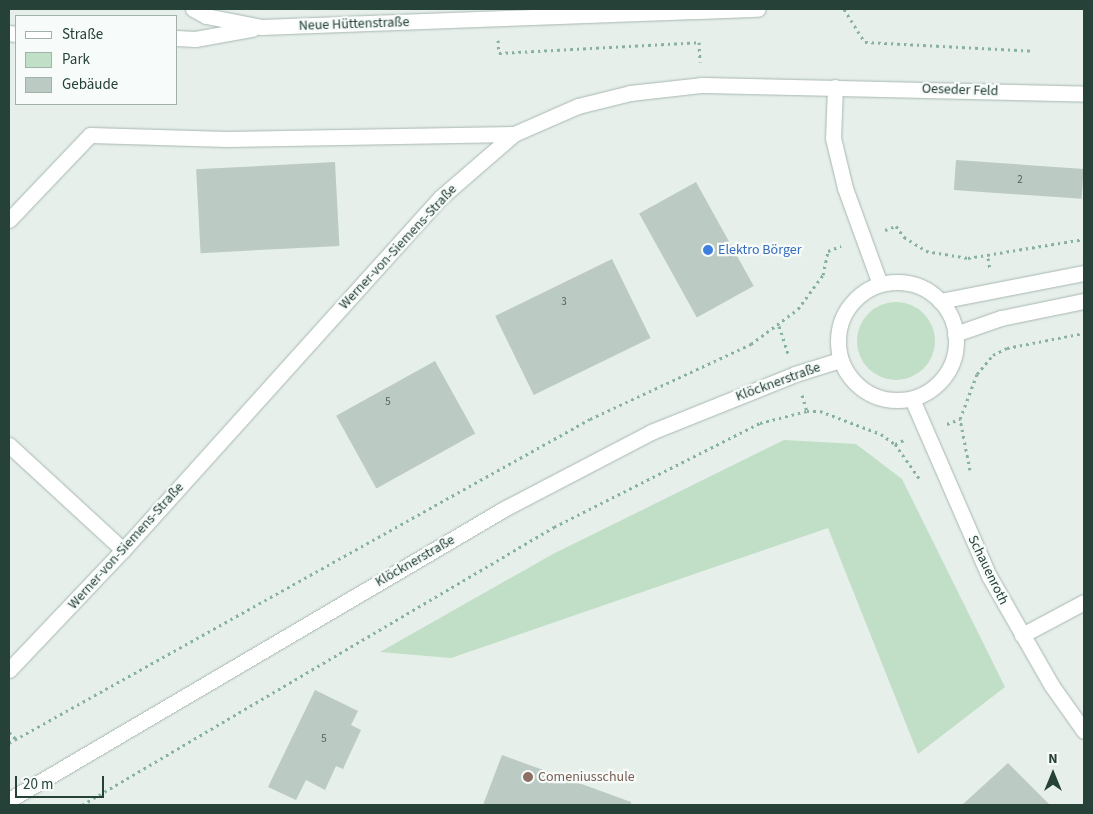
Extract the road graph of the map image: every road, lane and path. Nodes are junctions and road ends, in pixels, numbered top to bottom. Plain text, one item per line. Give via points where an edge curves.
1 (192, 9) edge
2 (758, 9) edge
3 (844, 9) edge
4 (497, 19) junction
5 (261, 28) junction
6 (178, 38) edge
7 (1034, 51) dead end
8 (701, 85) junction
9 (835, 87) junction
10 (1084, 94) edge
11 (514, 134) junction
12 (9, 220) edge
13 (896, 226) dead end
14 (1084, 239) edge
15 (828, 251) dead end
16 (1084, 273) edge
17 (880, 284) junction
18 (940, 301) junction
19 (1084, 301) edge
20 (1084, 333) edge
21 (955, 334) junction
22 (840, 360) junction
23 (912, 399) junction
24 (960, 419) dead end
25 (9, 444) edge
26 (895, 444) dead end
27 (123, 550) junction
28 (1084, 602) edge
29 (1022, 635) junction
30 (9, 670) edge
31 (1084, 731) edge
32 (9, 732) edge
33 (16, 739) junction
34 (9, 743) edge
35 (9, 800) edge
36 (82, 805) edge

1 - 5 street, Neue Hüttenstraße via 206,16
2 - 4 street, Neue Hüttenstraße
3 - 7 path via 865,42
4 - 5 street, Neue Hüttenstraße
4 - 8 path via 499,53 699,42
5 - 6 street via 195,39
8 - 9 street, Werner-von-Siemens-Straße
8 - 11 street, Werner-von-Siemens-Straße via 630,93 578,106
9 - 10 street, Oeseder Feld
9 - 17 street via 834,138 845,188
11 - 12 street via 227,139 90,135
11 - 27 street, Werner-von-Siemens-Straße via 440,198
13 - 14 path via 904,237 926,251 968,258
15 - 33 path via 823,275 798,309 751,344 590,419
16 - 18 street
17 - 18 street via 917,285
17 - 22 street via 862,292 849,305 840,323 837,341
18 - 21 street via 954,324
19 - 21 street via 1001,318
20 - 24 path via 1007,348 993,355 977,374
21 - 23 street via 953,362 944,378 929,391
22 - 23 street via 848,376 861,389 894,401
22 - 35 street, Klöcknerstraße via 795,374 651,432 504,509
23 - 29 street, Schauenroth via 989,576
25 - 27 street
26 - 36 path via 881,434 820,411 807,410 760,423 554,527
27 - 30 street, Werner-von-Siemens-Straße
28 - 29 street
29 - 31 street, Schauenroth
32 - 33 path
33 - 34 path

